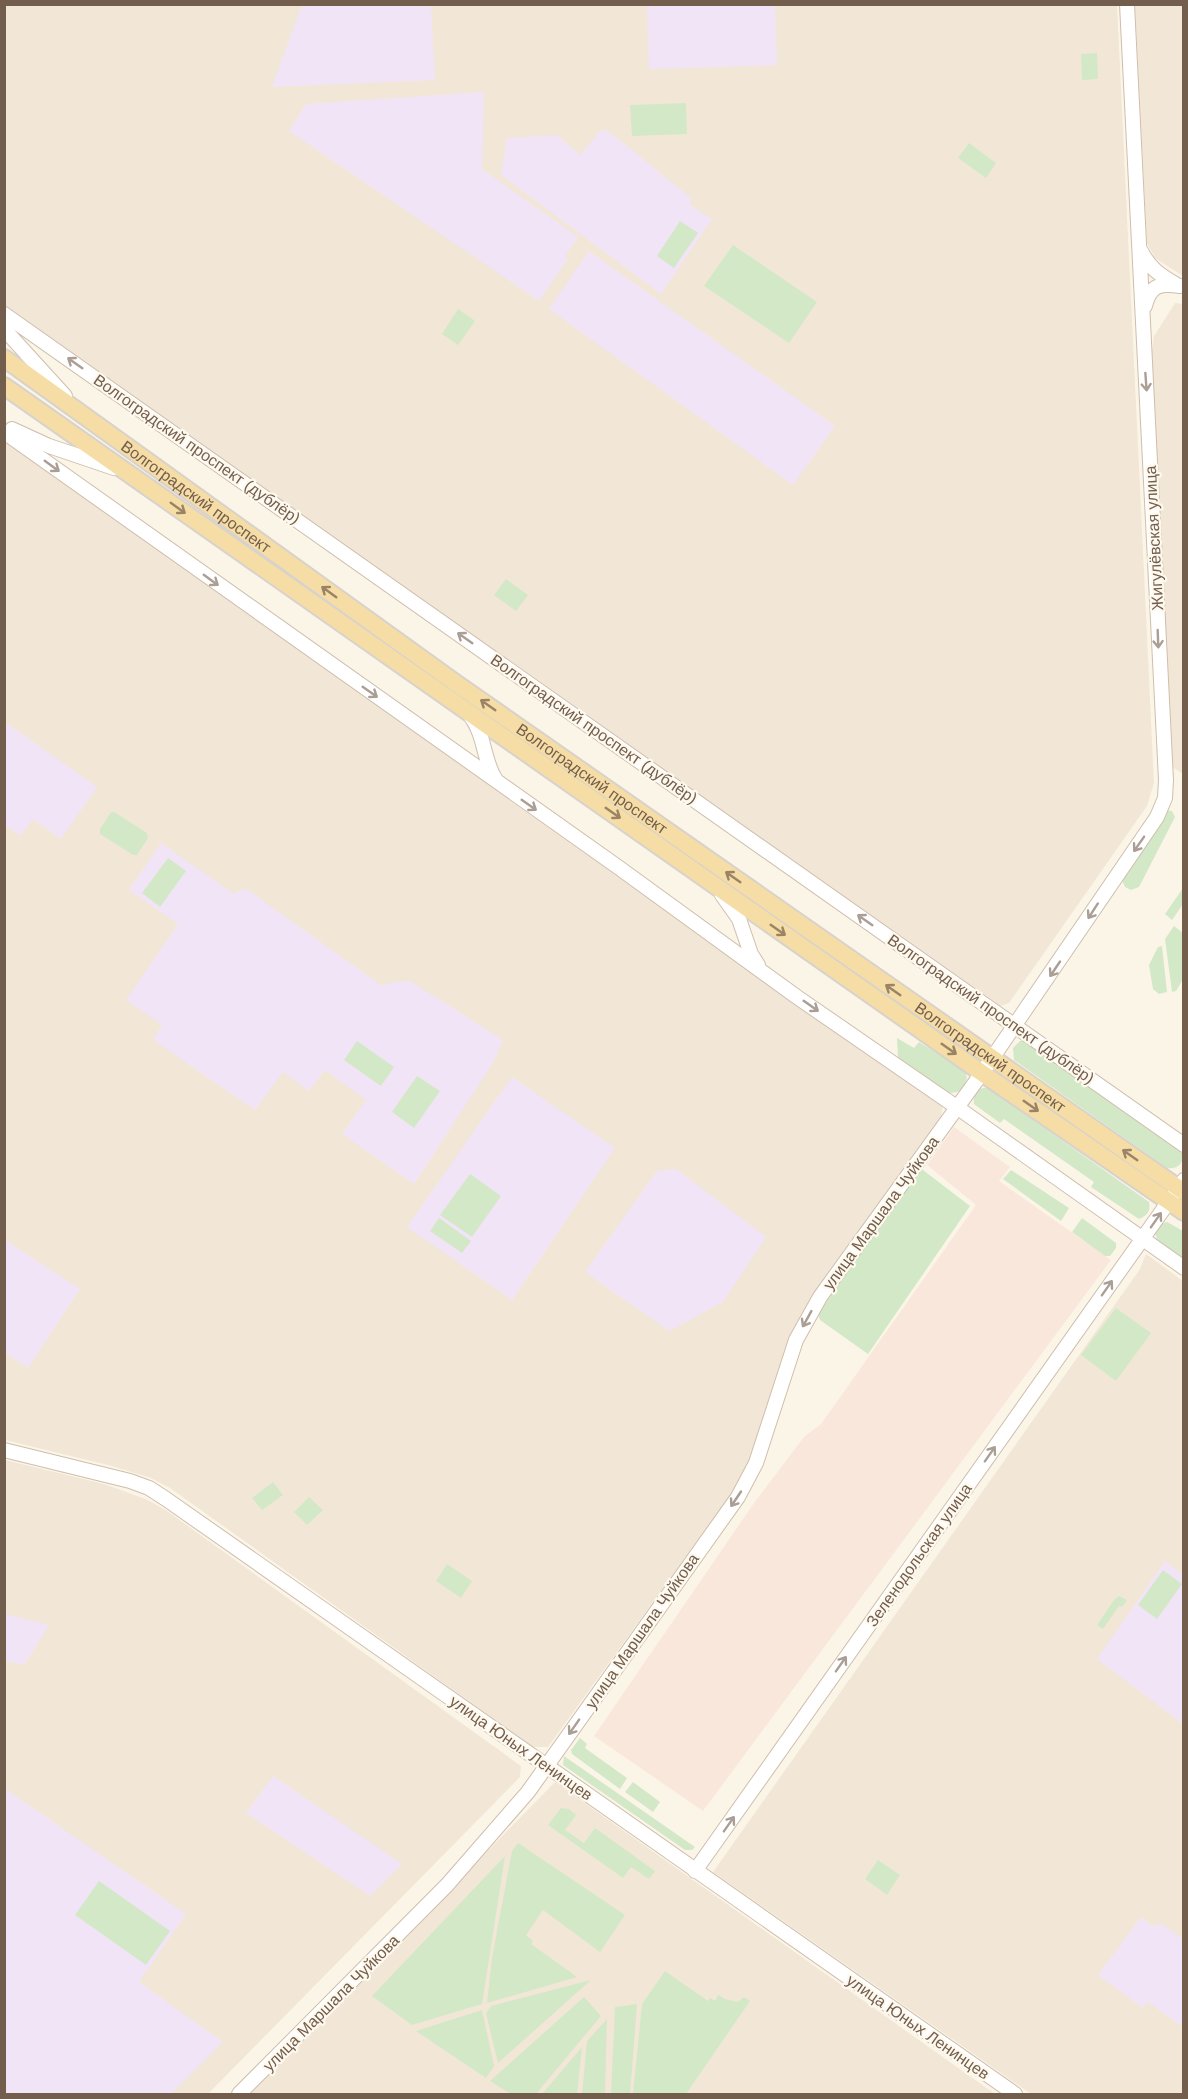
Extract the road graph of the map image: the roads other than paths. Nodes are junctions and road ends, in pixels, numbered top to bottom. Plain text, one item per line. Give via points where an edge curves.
1 (1127, 4) edge
2 (1139, 247) junction
3 (1182, 288) edge
4 (4, 314) edge
5 (1143, 323) junction
6 (4, 329) edge
7 (4, 358) edge
8 (4, 386) edge
9 (86, 417) junction
10 (4, 426) edge
11 (4, 432) edge
12 (131, 474) junction
13 (467, 711) junction
14 (498, 783) junction
15 (713, 884) junction
16 (763, 972) junction
17 (1016, 1026) junction
18 (987, 1066) junction
19 (958, 1107) junction
20 (1184, 1145) edge
21 (1178, 1190) edge
22 (1184, 1212) edge
23 (1143, 1238) junction
24 (1184, 1268) edge
25 (4, 1450) edge
26 (546, 1767) junction
27 (695, 1871) junction
28 (239, 2094) edge
29 (1015, 2094) edge

1 - 2 street, Жигулёвская улица
2 - 3 street via 1148,264
2 - 5 street, Жигулёвская улица
3 - 5 street via 1167,284 1151,291
17 -> 4 street, Волгоградский проспект (дублёр)
5 -> 17 street, Жигулёвская улица via 1165,798 1157,817
6 - 9 street
7 - 9 main road, Волгоградский проспект
8 - 12 main road, Волгоградский проспект
18 -> 9 main road, Волгоградский проспект
10 - 12 street
11 -> 14 street
12 -> 13 main road, Волгоградский проспект
13 - 14 street via 478,727
13 -> 15 main road, Волгоградский проспект
14 -> 16 street
15 - 16 street via 739,919 751,954
15 -> 18 main road, Волгоградский проспект
16 -> 19 street
17 - 18 street, Жигулёвская улица
17 - 20 street, Волгоградский проспект (дублёр)
18 - 19 street, улица Маршала Чуйкова
18 - 21 main road, Волгоградский проспект
19 - 23 street
19 -> 26 street, улица Маршала Чуйкова via 804,1323 756,1463 738,1497
21 - 22 main road, Волгоградский проспект
23 -> 21 street, Зеленодольская улица
23 - 24 street
27 -> 23 street, Зеленодольская улица
25 - 26 street, улица Юных Ленинцев via 149,1488
26 - 27 street, улица Юных Ленинцев
26 - 28 street, улица Маршала Чуйкова via 447,1886
27 - 29 street, улица Юных Ленинцев

